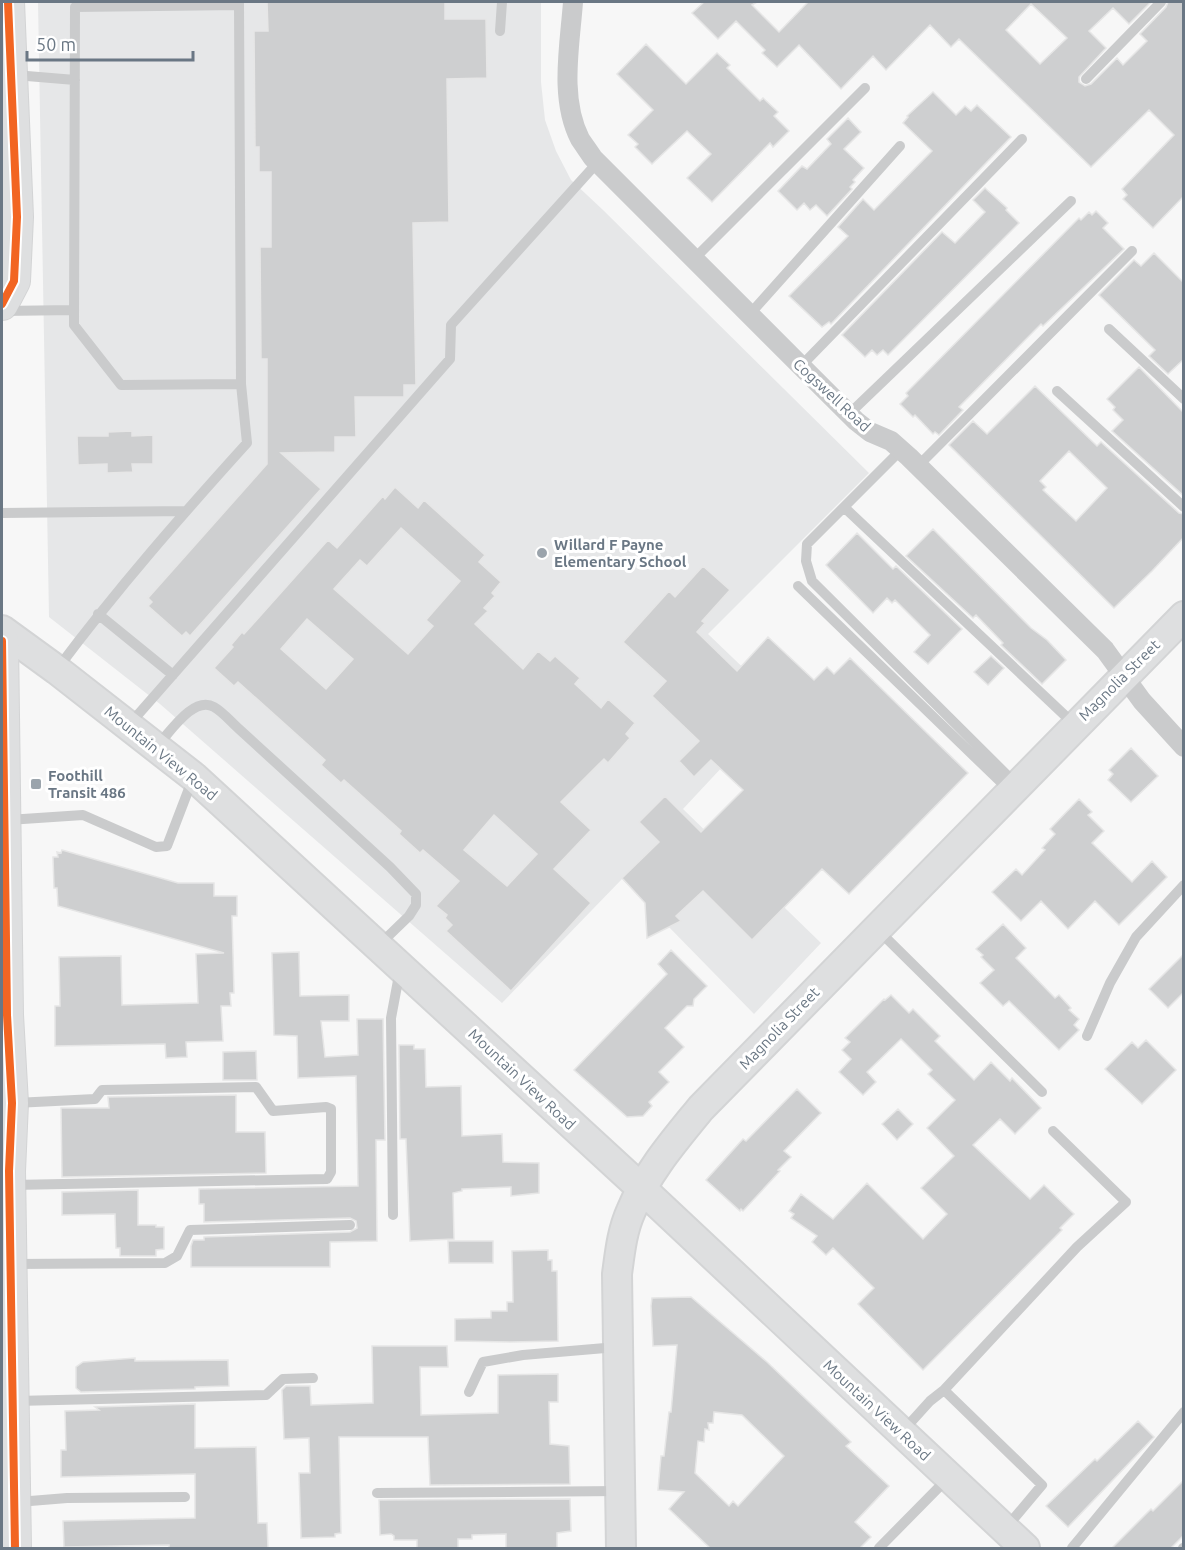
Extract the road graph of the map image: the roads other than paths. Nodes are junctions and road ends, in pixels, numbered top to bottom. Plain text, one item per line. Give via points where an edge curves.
1 (8, 2) edge
2 (64, 2) edge
3 (502, 2) edge
4 (573, 2) edge
5 (1161, 2) edge
6 (239, 3) edge
7 (103, 4) edge
8 (75, 6) junction
9 (500, 31) dead end
10 (10, 75) junction
11 (1086, 79) dead end
12 (75, 80) junction
13 (865, 88) dead end
14 (1022, 140) dead end
15 (900, 146) dead end
16 (597, 163) junction
17 (1071, 201) dead end
18 (1132, 251) dead end
19 (693, 260) junction
20 (2, 304) edge
21 (2, 310) edge
22 (74, 310) junction
23 (749, 315) junction
24 (1109, 328) dead end
25 (801, 366) junction
26 (241, 384) junction
27 (1057, 391) dead end
28 (1184, 399) edge
29 (849, 414) junction
30 (901, 450) junction
31 (918, 466) junction
32 (844, 507) junction
33 (1184, 507) edge
34 (186, 511) junction
35 (2, 513) edge
36 (798, 586) dead end
37 (98, 614) junction
38 (1184, 616) edge
39 (2, 630) edge
40 (2, 641) edge
41 (57, 669) junction
42 (172, 675) junction
43 (1124, 675) junction
44 (1075, 725) junction
45 (128, 726) junction
46 (1184, 747) edge
47 (156, 748) junction
48 (194, 777) junction
49 (3, 785) edge
50 (1014, 788) junction
51 (4, 820) junction
52 (1184, 885) edge
53 (876, 928) junction
54 (378, 946) junction
55 (401, 967) junction
56 (4, 1015) edge
57 (1087, 1036) dead end
58 (1042, 1092) dead end
59 (12, 1103) junction
60 (1053, 1131) dead end
61 (7, 1176) edge
62 (641, 1188) junction
63 (393, 1215) dead end
64 (350, 1225) dead end
65 (11, 1264) junction
66 (617, 1347) junction
67 (313, 1378) dead end
68 (944, 1390) junction
69 (468, 1392) dead end
70 (13, 1401) junction
71 (1184, 1412) edge
72 (901, 1432) junction
73 (949, 1477) junction
74 (620, 1491) junction
75 (377, 1493) dead end
76 (185, 1497) dead end
77 (14, 1502) junction
78 (1015, 1539) edge
79 (15, 1548) edge
80 (621, 1548) edge
81 (879, 1548) edge
82 (1072, 1548) edge

1 - 10 main road
2 - 8 lane
3 - 9 lane
4 - 16 street, Cogswell Road via 568,80 571,111 579,138
5 - 11 lane
6 - 7 lane
6 - 26 lane
7 - 8 lane
8 - 12 lane
10 - 12 lane
10 - 20 main road via 17,217 14,281
12 - 22 lane
13 - 19 lane
14 - 25 lane
15 - 23 lane
16 - 19 street, Cogswell Road
16 - 42 lane via 451,325 450,359
17 - 29 lane
18 - 31 lane
19 - 23 street, Cogswell Road
21 - 22 lane
22 - 26 lane via 74,325 122,385
23 - 25 street, Cogswell Road
24 - 28 lane
25 - 29 street, Cogswell Road
26 - 34 lane via 247,443
27 - 33 lane
29 - 30 street, Cogswell Road
30 - 31 street, Cogswell Road
30 - 32 lane
31 - 43 street, Cogswell Road via 1105,650
32 - 44 lane
32 - 50 lane via 807,544 806,561 812,581
34 - 35 lane
34 - 37 lane
36 - 50 lane
37 - 41 lane
37 - 42 lane
38 - 43 street, Magnolia Street
39 - 41 street, Mountain View Road
40 - 49 main road
41 - 45 street, Mountain View Road
42 - 45 lane
43 - 44 street, Magnolia Street
43 - 46 street, Cogswell Road
44 - 50 street, Magnolia Street
45 - 47 street, Mountain View Road
47 - 48 street, Mountain View Road
47 - 54 lane via 192,707 204,703 239,729 416,894 416,905 409,915
48 - 51 lane via 167,846 156,847 83,815
48 - 54 street, Mountain View Road
49 - 51 main road
50 - 53 street, Magnolia Street
51 - 56 main road
52 - 57 lane via 1136,937
53 - 58 lane
53 - 62 street, Magnolia Street via 701,1108
54 - 55 street, Mountain View Road
55 - 62 street, Mountain View Road
55 - 63 lane via 391,1018
56 - 59 main road
59 - 61 main road
59 - 61 lane via 95,1099 102,1090 256,1087 273,1111 331,1109 331,1172 327,1179
60 - 68 lane via 1126,1202 1077,1247
61 - 65 main road
62 - 66 street, Magnolia Street via 621,1241
62 - 72 street, Mountain View Road
64 - 65 lane via 190,1230 177,1256 165,1263
65 - 70 main road
66 - 69 lane via 483,1362
66 - 74 street, Magnolia Street
67 - 70 lane via 283,1379 266,1395
68 - 72 lane
68 - 78 lane via 1042,1485
70 - 77 main road
71 - 82 lane
72 - 73 street, Mountain View Road
73 - 78 street, Mountain View Road
73 - 81 lane
74 - 75 lane
74 - 80 street, Magnolia Street
76 - 77 lane
77 - 79 main road

